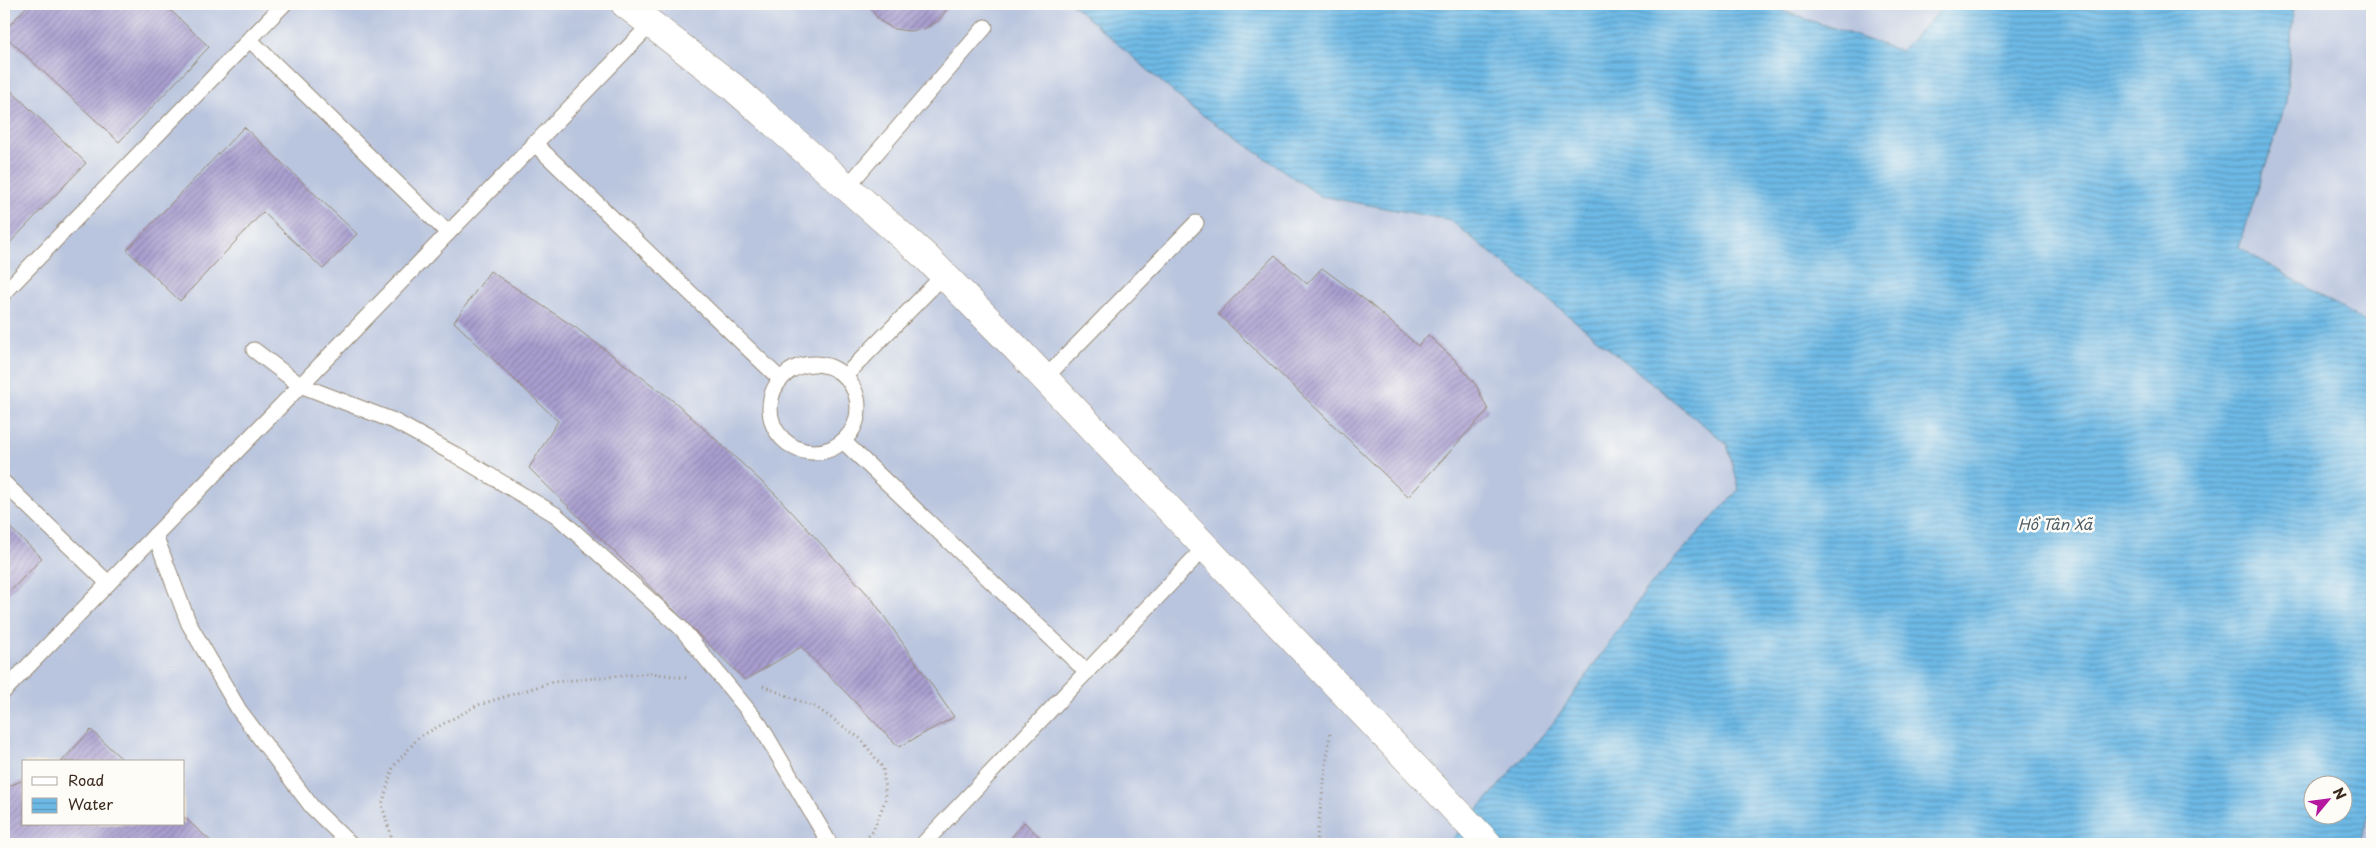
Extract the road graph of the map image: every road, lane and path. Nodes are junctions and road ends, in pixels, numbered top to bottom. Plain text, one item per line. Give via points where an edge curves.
1 (284, 4) edge
2 (625, 4) edge
3 (650, 24) junction
4 (985, 27) dead end
5 (249, 39) junction
6 (534, 143) junction
7 (846, 187) junction
8 (1196, 223) dead end
9 (448, 233) junction
10 (944, 275) junction
11 (6, 286) edge
12 (254, 350) dead end
13 (845, 376) junction
14 (1045, 378) junction
15 (780, 379) junction
16 (300, 385) junction
17 (844, 441) junction
18 (4, 483) edge
19 (155, 536) junction
20 (1206, 546) junction
21 (108, 583) junction
22 (1087, 672) junction
23 (726, 683) junction
24 (4, 691) edge
25 (1330, 734) dead end
26 (350, 844) edge
27 (397, 844) edge
28 (830, 844) edge
29 (860, 844) edge
30 (923, 844) edge
31 (1316, 844) edge
32 (1488, 844) edge

1 - 5 lane
2 - 3 street
3 - 6 lane
3 - 7 street via 733,87
4 - 7 lane
5 - 9 lane
5 - 11 lane
6 - 9 lane
6 - 15 lane
7 - 10 street
8 - 14 lane
9 - 16 lane
10 - 13 lane
10 - 14 street
12 - 16 lane
13 - 15 lane via 833,367 819,363 790,369
13 - 17 lane via 858,402 858,416
14 - 20 street
15 - 17 lane via 769,403 770,416 783,440 806,452 832,449
16 - 19 lane
16 - 23 lane via 394,421 556,514 681,628
17 - 22 lane
18 - 21 lane
19 - 21 lane
19 - 26 lane via 189,624 239,710 312,807
20 - 22 lane
20 - 32 street
21 - 24 lane
22 - 30 lane
23 - 27 path via 651,673 553,682 478,706 420,737 393,767 382,805 392,839
23 - 28 lane via 760,725
23 - 29 path via 764,686 808,704 861,740 883,768 886,798 873,831
25 - 31 path

